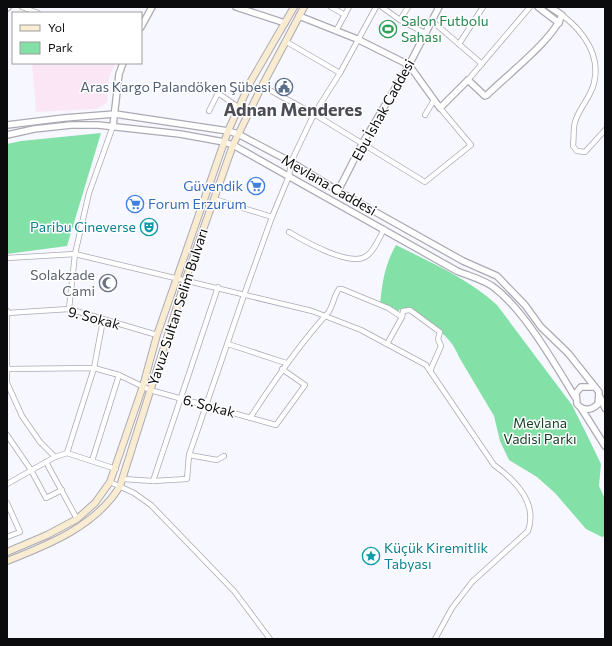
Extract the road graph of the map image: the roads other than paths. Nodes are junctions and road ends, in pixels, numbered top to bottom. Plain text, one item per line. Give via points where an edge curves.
1 (22, 7) edge
2 (152, 7) edge
3 (236, 7) edge
4 (294, 7) edge
5 (304, 7) edge
6 (331, 7) edge
7 (349, 7) edge
8 (376, 7) edge
9 (382, 7) edge
10 (408, 7) edge
11 (439, 7) edge
12 (483, 7) edge
13 (530, 7) edge
14 (538, 7) edge
15 (550, 7) edge
16 (35, 12) edge
17 (345, 15) junction
18 (562, 15) junction
19 (299, 16) junction
20 (400, 20) junction
21 (431, 20) junction
22 (285, 23) junction
23 (559, 23) junction
24 (142, 25) edge
25 (336, 30) junction
26 (424, 33) junction
27 (357, 39) junction
28 (286, 42) junction
29 (459, 44) junction
30 (123, 64) edge
31 (482, 64) junction
32 (409, 66) junction
33 (340, 73) junction
34 (468, 80) junction
35 (262, 86) junction
36 (434, 100) junction
37 (238, 107) junction
38 (440, 108) junction
39 (209, 111) dead end
40 (115, 114) junction
41 (314, 114) junction
42 (425, 115) dead end
43 (7, 126) edge
44 (113, 126) junction
45 (605, 130) edge
46 (228, 131) junction
47 (238, 134) junction
48 (7, 135) edge
49 (224, 142) junction
50 (362, 144) junction
51 (233, 145) junction
52 (291, 162) junction
53 (289, 176) junction
54 (338, 191) junction
55 (214, 199) junction
56 (272, 217) junction
57 (384, 229) junction
58 (289, 232) dead end
59 (75, 254) junction
60 (7, 258) edge
61 (463, 261) junction
62 (457, 271) junction
63 (176, 279) junction
64 (185, 281) junction
65 (218, 287) junction
66 (244, 294) junction
67 (69, 309) junction
68 (7, 312) edge
69 (325, 316) junction
70 (402, 317) junction
71 (104, 320) junction
72 (156, 335) junction
73 (228, 344) junction
74 (387, 344) junction
75 (286, 363) junction
76 (94, 368) junction
77 (7, 369) edge
78 (282, 369) junction
79 (430, 371) junction
80 (119, 375) junction
81 (143, 386) junction
82 (593, 387) junction
83 (150, 390) junction
84 (600, 396) junction
85 (575, 397) junction
86 (180, 398) junction
87 (207, 407) junction
88 (581, 408) junction
89 (605, 408) edge
90 (250, 418) junction
91 (7, 435) edge
92 (605, 446) edge
93 (67, 452) junction
94 (189, 455) junction
95 (224, 456) dead end
96 (55, 457) junction
97 (92, 461) junction
98 (46, 462) junction
99 (116, 469) junction
100 (31, 470) junction
101 (123, 479) junction
102 (153, 480) junction
103 (8, 481) edge
104 (110, 482) junction
105 (120, 486) junction
106 (62, 490) junction
107 (7, 503) edge
108 (77, 518) junction
109 (7, 537) edge
110 (7, 552) edge
111 (8, 561) edge
112 (270, 639) edge
113 (435, 639) edge

1 - 16 street
2 - 24 street
3 - 22 street
4 - 22 main road, Yavuz Sultan Selim Bulvarı
5 - 19 main road, Yavuz Sultan Selim Bulvarı
6 - 17 street
7 - 17 street
8 - 27 street
9 - 20 street
10 - 20 street
11 - 21 street, Ebu İshak Caddesi
12 - 29 street
13 - 31 street
14 - 23 street
15 - 18 street
17 - 25 street
18 - 23 street
18 - 45 street via 585,37 595,70 592,89 575,122 573,146 577,151 585,152
19 - 25 street
19 - 28 main road, Yavuz Sultan Selim Bulvarı
20 - 26 street
21 - 26 street, Ebu İshak Caddesi
21 - 29 street
22 - 37 main road, Yavuz Sultan Selim Bulvarı
23 - 34 street via 487,95 485,96
25 - 27 street
26 - 32 street, Ebu İshak Caddesi
27 - 32 street
27 - 33 street
28 - 33 street
28 - 35 main road, Yavuz Sultan Selim Bulvarı
29 - 31 street
30 - 40 street via 119,74
31 - 34 street
32 - 36 street
32 - 50 street, Ebu İshak Caddesi
33 - 41 street
34 - 38 street
35 - 41 street
35 - 47 main road, Yavuz Sultan Selim Bulvarı
36 - 38 street
36 - 42 street
37 - 39 street via 218,93
37 - 46 main road, Yavuz Sultan Selim Bulvarı
38 - 50 street via 471,145 425,182
40 - 43 street, Mevlana Caddesi
40 - 44 street
40 - 46 street, Mevlana Caddesi
41 - 50 street
41 - 52 street
44 - 48 street, Mevlana Caddesi via 71,125
44 - 49 street, Mevlana Caddesi
44 - 59 street via 89,194
46 - 47 street, Mevlana Caddesi
46 - 49 main road, Yavuz Sultan Selim Bulvarı
47 - 51 main road, Yavuz Sultan Selim Bulvarı
47 - 52 street, Mevlana Caddesi
49 - 51 street, Mevlana Caddesi
49 - 63 main road, Yavuz Sultan Selim Bulvarı
50 - 54 street, Ebu İshak Caddesi
51 - 53 street, Mevlana Caddesi
51 - 55 main road, Yavuz Sultan Selim Bulvarı
52 - 53 street
52 - 54 street, Mevlana Caddesi
53 - 56 street
53 - 57 street, Mevlana Caddesi
54 - 61 street, Mevlana Caddesi
55 - 56 street
55 - 64 main road, Yavuz Sultan Selim Bulvarı
56 - 66 street
57 - 58 street via 369,253 357,259 321,250
57 - 62 street, Mevlana Caddesi
59 - 60 street
59 - 63 street
59 - 67 street
61 - 62 street
61 - 82 street, Mevlana Caddesi via 497,276 525,305 541,327 568,353
62 - 85 street, Mevlana Caddesi via 495,287 512,303
63 - 64 street
63 - 72 main road, Yavuz Sultan Selim Bulvarı
64 - 65 street
64 - 83 main road, Yavuz Sultan Selim Bulvarı
65 - 66 street
65 - 86 street
66 - 69 street
66 - 73 street
67 - 68 street, 9. Sokak
67 - 71 street, 9. Sokak
68 - 77 street
69 - 70 street via 339,289 342,289 388,308
69 - 74 street via 361,330
69 - 75 street
70 - 74 street
70 - 79 street via 403,311 410,310 440,332 438,339 442,346
71 - 72 street, 9. Sokak
71 - 76 street
72 - 81 main road, Yavuz Sultan Selim Bulvarı
73 - 75 street
73 - 87 street
74 - 79 street via 426,365
75 - 78 street
76 - 77 street, 6. Sokak
76 - 80 street, 6. Sokak
76 - 93 street
77 - 96 street via 7,383 22,416 40,442
78 - 90 street
78 - 90 street, 6. Sokak via 305,385 276,425
79 - 113 street via 494,465 507,474 519,488 528,502 532,520 528,531 472,582 452,608
80 - 81 street, 6. Sokak
80 - 97 street
81 - 83 street, 6. Sokak
81 - 99 main road, Yavuz Sultan Selim Bulvarı
82 - 84 street
82 - 85 street via 581,387
83 - 86 street, 6. Sokak
83 - 101 main road, Yavuz Sultan Selim Bulvarı
84 - 88 street via 595,407 587,410
84 - 89 street
85 - 88 street
86 - 87 street, 6. Sokak
86 - 102 street
87 - 90 street, 6. Sokak
87 - 94 street
88 - 92 street
91 - 100 street
93 - 96 street
93 - 97 street
94 - 95 street via 217,460
94 - 102 street via 187,479
96 - 98 street
97 - 99 street
98 - 100 street
98 - 106 street
99 - 104 main road, Yavuz Sultan Selim Bulvarı
100 - 103 street
100 - 106 street via 46,498
101 - 102 street
101 - 105 main road, Yavuz Sultan Selim Bulvarı
104 - 105 street
104 - 108 main road, Yavuz Sultan Selim Bulvarı via 95,503
105 - 111 main road, Yavuz Sultan Selim Bulvarı via 108,502 86,522
105 - 112 street via 151,504 234,591
106 - 108 street
107 - 109 street via 20,532
108 - 110 main road, Yavuz Sultan Selim Bulvarı via 47,536

